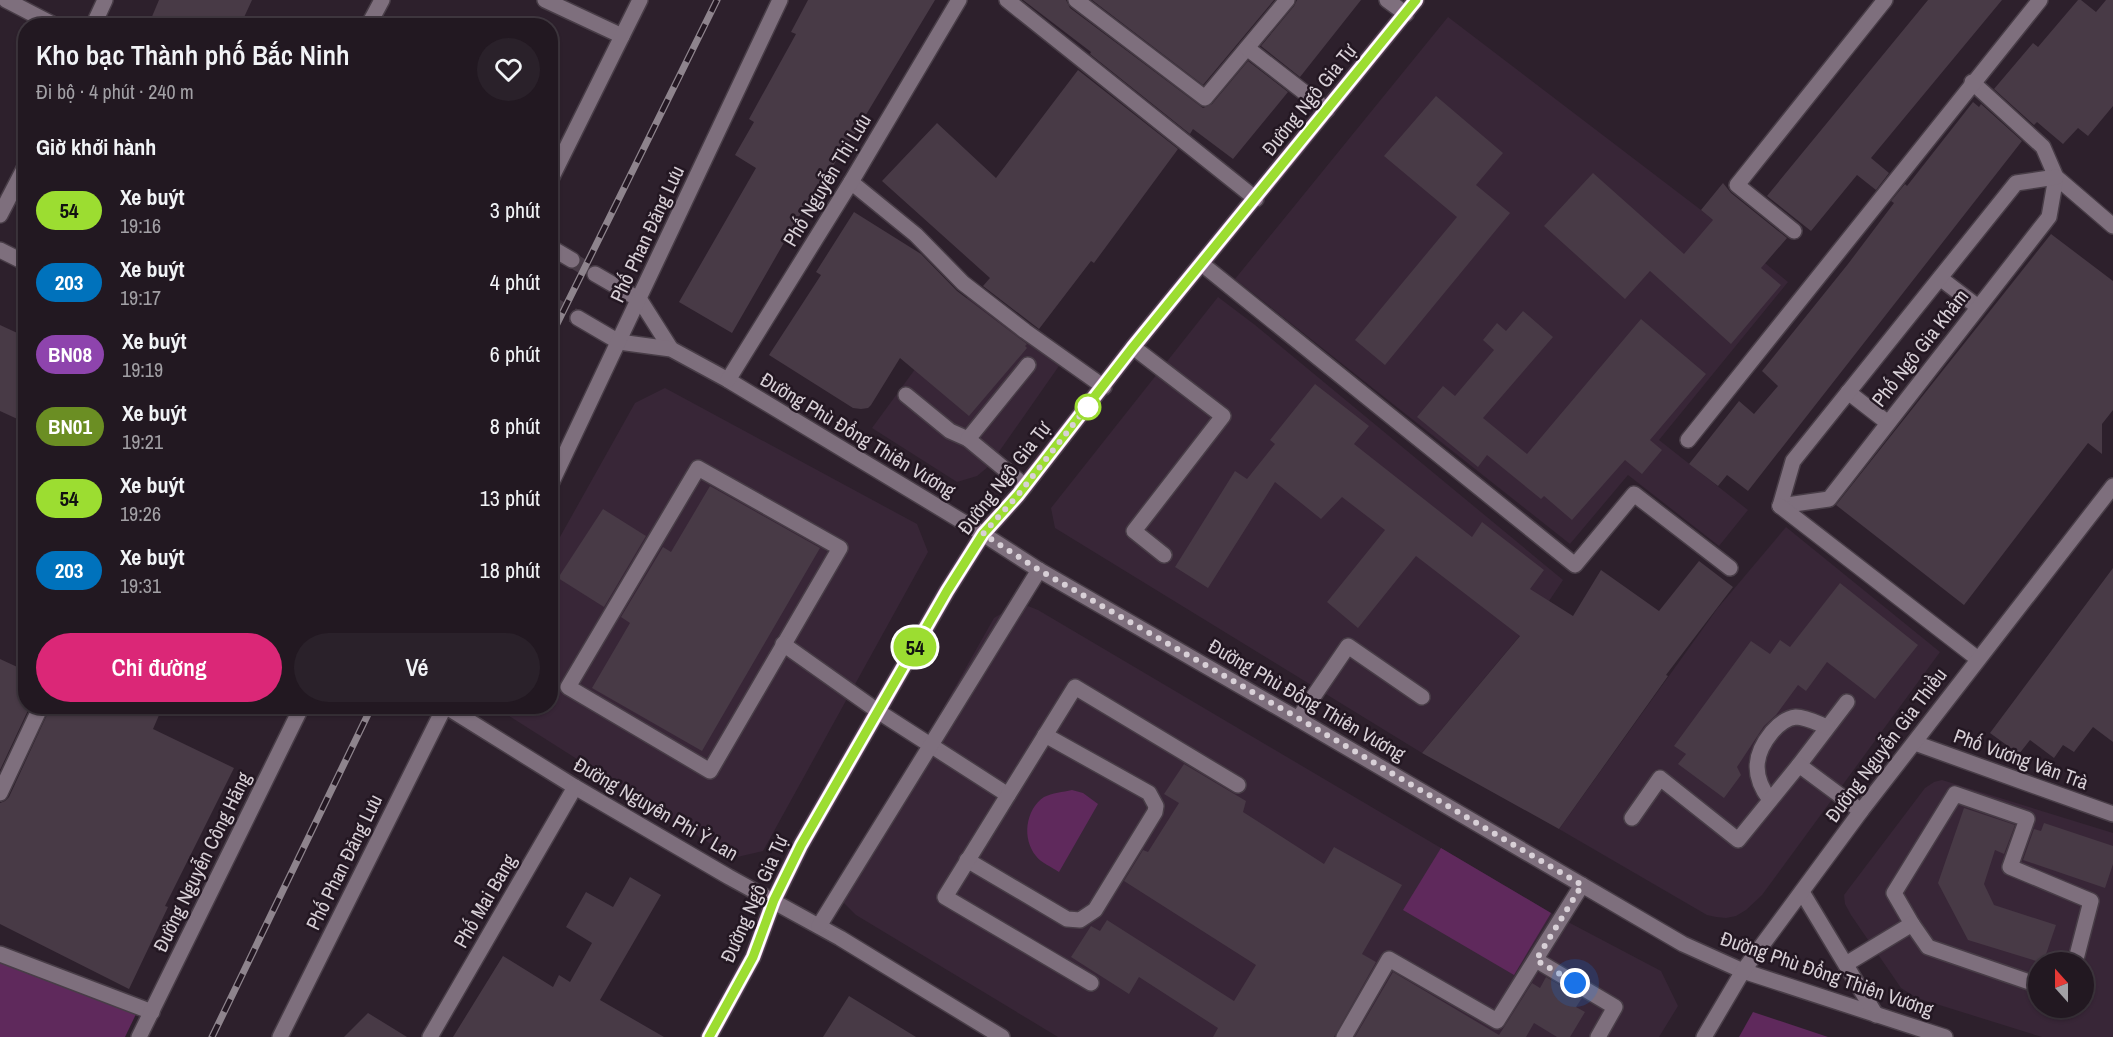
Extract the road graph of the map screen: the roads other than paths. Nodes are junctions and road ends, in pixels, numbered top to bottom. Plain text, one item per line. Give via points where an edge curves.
1 (6, 0) edge
2 (105, 0) edge
3 (382, 0) edge
4 (546, 0) edge
5 (640, 0) edge
6 (780, 0) edge
7 (959, 0) edge
8 (1007, 0) edge
9 (1076, 0) edge
10 (1287, 0) edge
11 (1387, 0) edge
12 (1416, 0) edge
13 (1885, 0) edge
14 (2040, 0) edge
15 (1406, 14) junction
16 (41, 18) edge
17 (97, 18) edge
18 (372, 18) edge
19 (622, 36) junction
20 (1247, 48) junction
21 (1972, 82) junction
22 (1328, 110) junction
23 (558, 165) edge
24 (2056, 177) junction
25 (18, 180) edge
26 (851, 182) junction
27 (1256, 199) junction
28 (0, 215) edge
29 (2113, 226) edge
30 (1794, 231) dead end
31 (0, 250) edge
32 (558, 252) edge
33 (18, 259) edge
34 (572, 260) tunnel mouth
35 (1202, 264) junction
36 (596, 274) tunnel mouth
37 (1940, 278) junction
38 (640, 300) junction
39 (1978, 307) junction
40 (578, 318) tunnel mouth
41 (619, 342) junction
42 (1133, 347) junction
43 (671, 349) junction
44 (1028, 365) dead end
45 (728, 380) junction
46 (1104, 387) junction
47 (1848, 392) junction
48 (906, 395) dead end
49 (1888, 423) junction
50 (968, 439) junction
51 (1688, 440) dead end
52 (558, 469) edge
53 (1025, 486) junction
54 (2113, 486) edge
55 (1780, 506) junction
56 (983, 534) junction
57 (1164, 555) dead end
58 (1730, 568) dead end
59 (1039, 570) junction
60 (783, 644) junction
61 (1978, 659) junction
62 (1422, 697) dead end
63 (1847, 702) dead end
64 (879, 712) junction
65 (37, 714) edge
66 (298, 714) edge
67 (441, 714) edge
68 (458, 714) edge
69 (1298, 718) junction
70 (1827, 727) junction
71 (1045, 735) junction
72 (1916, 743) junction
73 (931, 745) junction
74 (1799, 765) junction
75 (1238, 785) dead end
76 (575, 787) junction
77 (0, 793) edge
78 (1008, 795) junction
79 (1770, 800) junction
80 (1861, 811) junction
81 (2113, 814) edge
82 (1632, 818) dead end
83 (967, 860) junction
84 (1582, 885) junction
85 (1802, 892) junction
86 (774, 900) junction
87 (1912, 924) junction
88 (819, 926) junction
89 (2078, 952) edge
90 (0, 954) edge
91 (1536, 960) junction
92 (1846, 964) junction
93 (1743, 971) junction
94 (2028, 982) edge
95 (1091, 983) dead end
96 (152, 1012) junction
97 (1876, 1015) junction
98 (140, 1037) edge
99 (280, 1037) edge
100 (430, 1037) edge
101 (709, 1037) edge
102 (1002, 1037) edge
103 (1344, 1037) edge
104 (1598, 1037) edge
105 (1704, 1037) edge
106 (1945, 1037) edge

1 - 16 street
2 - 17 street
3 - 18 street
4 - 19 street
5 - 19 street
6 - 38 street, Phố Phan Đăng Lưu
7 - 26 street, Phố Nguyễn Thị Lưu
8 - 27 street
9 - 20 street via 1205,98
10 - 20 street
11 - 15 street
12 - 15 main road, Đường Ngô Gia Tự
13 - 30 street via 1737,185
14 - 21 street
15 - 22 main road, Đường Ngô Gia Tự
19 - 23 street
20 - 22 street
21 - 24 street via 2043,147
21 - 51 street
22 - 27 main road, Đường Ngô Gia Tự
24 - 29 street
24 - 37 street, Phố Ngô Gia Khảm via 2016,183
24 - 39 street, Phố Ngô Gia Khảm via 2049,217
25 - 28 street
26 - 45 street, Phố Nguyễn Thị Lưu
26 - 46 street via 916,235 963,283
27 - 35 main road, Đường Ngô Gia Tự
31 - 33 street
32 - 34 street
35 - 42 main road, Đường Ngô Gia Tự
35 - 58 street via 1575,565 1634,494
36 - 38 street, Đường Phù Đổng Thiên Vương
37 - 39 street
37 - 47 street, Phố Ngô Gia Khảm
38 - 41 street, Phố Phan Đăng Lưu
38 - 43 street, Đường Phù Đổng Thiên Vương
39 - 49 street, Phố Ngô Gia Khảm
40 - 41 street, Đường Phù Đổng Thiên Vương
41 - 43 street, Đường Phù Đổng Thiên Vương
41 - 52 street, Phố Phan Đăng Lưu
42 - 46 main road, Đường Ngô Gia Tự
42 - 57 street via 1223,416 1134,531
43 - 45 street, Đường Phù Đổng Thiên Vương
44 - 50 street
45 - 56 street, Đường Phù Đổng Thiên Vương
46 - 53 main road, Đường Ngô Gia Tự
47 - 49 street
47 - 55 street, Phố Ngô Gia Khảm via 1793,461
48 - 50 street via 950,431
49 - 55 street, Phố Ngô Gia Khảm via 1829,499
50 - 53 street
53 - 56 main road, Đường Ngô Gia Tự
54 - 61 street, Đường Nguyễn Gia Thiều
55 - 61 street
56 - 59 street, Đường Phù Đổng Thiên Vương
56 - 64 main road, Đường Ngô Gia Tự
59 - 69 street, Đường Phù Đổng Thiên Vương
59 - 73 street
60 - 60 street via 840,548 698,468 568,687 710,771
60 - 64 street
61 - 72 street, Đường Nguyễn Gia Thiều
62 - 69 street via 1348,646
63 - 70 street
64 - 73 street
64 - 86 main road, Đường Ngô Gia Tự via 801,845
65 - 77 street
66 - 96 street, Đường Nguyễn Công Hãng
67 - 99 street, Phố Phan Đăng Lưu
68 - 76 street, Đường Nguyên Phi Ỷ Lan
69 - 84 street, Đường Phù Đổng Thiên Vương
70 - 74 street
70 - 79 street via 1794,717 1783,721 1769,735 1757,754 1757,766
71 - 75 street via 1075,687
71 - 78 street
71 - 83 street via 1149,793 1156,806 1095,910 1080,920 1067,919
72 - 80 street, Đường Nguyễn Gia Thiều
72 - 81 street, Phố Vương Văn Trà
73 - 78 street
73 - 88 street
74 - 79 street
74 - 80 street
76 - 86 street, Đường Nguyên Phi Ỷ Lan
76 - 100 street, Phố Mai Bang
78 - 83 street
79 - 82 street via 1738,840 1660,778
80 - 85 street, Đường Nguyễn Gia Thiều
83 - 95 street via 945,897
84 - 91 street
84 - 93 street, Đường Phù Đổng Thiên Vương via 1683,944
85 - 92 street
85 - 93 street, Đường Nguyễn Gia Thiều
86 - 88 street, Đường Nguyên Phi Ỷ Lan
86 - 101 main road, Đường Ngô Gia Tự via 753,957
87 - 89 street via 1894,892 1955,794 2026,819 2010,867 2091,901
87 - 92 street
87 - 94 street via 1928,948
88 - 102 street, Đường Nguyên Phi Ỷ Lan
90 - 96 street
91 - 103 street via 1497,1022 1389,959
91 - 104 street via 1615,1007
92 - 97 street
93 - 97 street, Đường Phù Đổng Thiên Vương
93 - 105 street, Đường Nguyễn Gia Thiều
96 - 98 street, Đường Nguyễn Công Hãng
97 - 106 street, Đường Phù Đổng Thiên Vương

